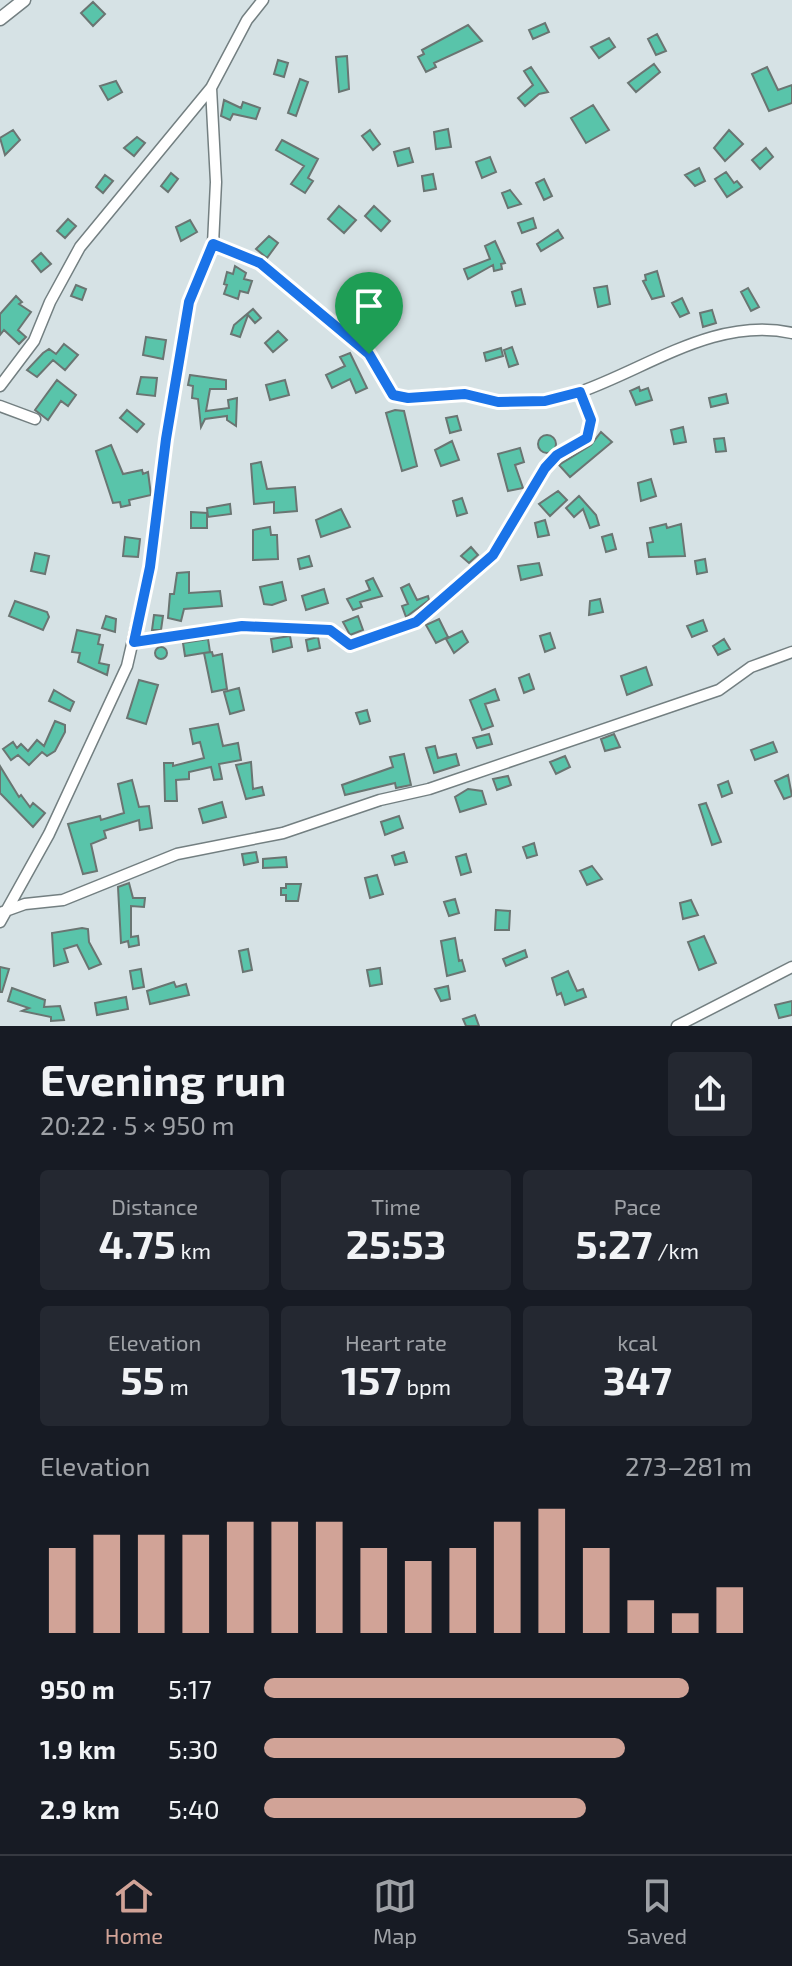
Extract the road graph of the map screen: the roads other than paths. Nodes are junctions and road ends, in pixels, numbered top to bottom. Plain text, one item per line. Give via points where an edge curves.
1 (24, 0) edge
2 (263, 0) edge
3 (0, 19) edge
4 (211, 88) junction
5 (213, 244) junction
6 (792, 333) edge
7 (0, 386) edge
8 (580, 392) junction
9 (0, 406) edge
10 (35, 419) dead end
11 (134, 642) junction
12 (792, 652) edge
13 (4, 911) edge
14 (0, 922) edge
15 (792, 967) edge
16 (677, 1026) edge

1 - 3 street
2 - 4 street
4 - 5 street
4 - 7 street via 80,247 34,341
5 - 8 street via 260,263 369,354 393,395 465,394 498,402 545,401
5 - 11 street via 189,302
6 - 8 street via 740,329
8 - 11 street via 591,420 587,438 545,468 493,555 416,622 350,645 330,630 242,626
9 - 10 street
11 - 13 street via 49,834
12 - 13 street via 751,667 719,690 429,789 283,833 177,854 63,900
13 - 14 street
15 - 16 street

